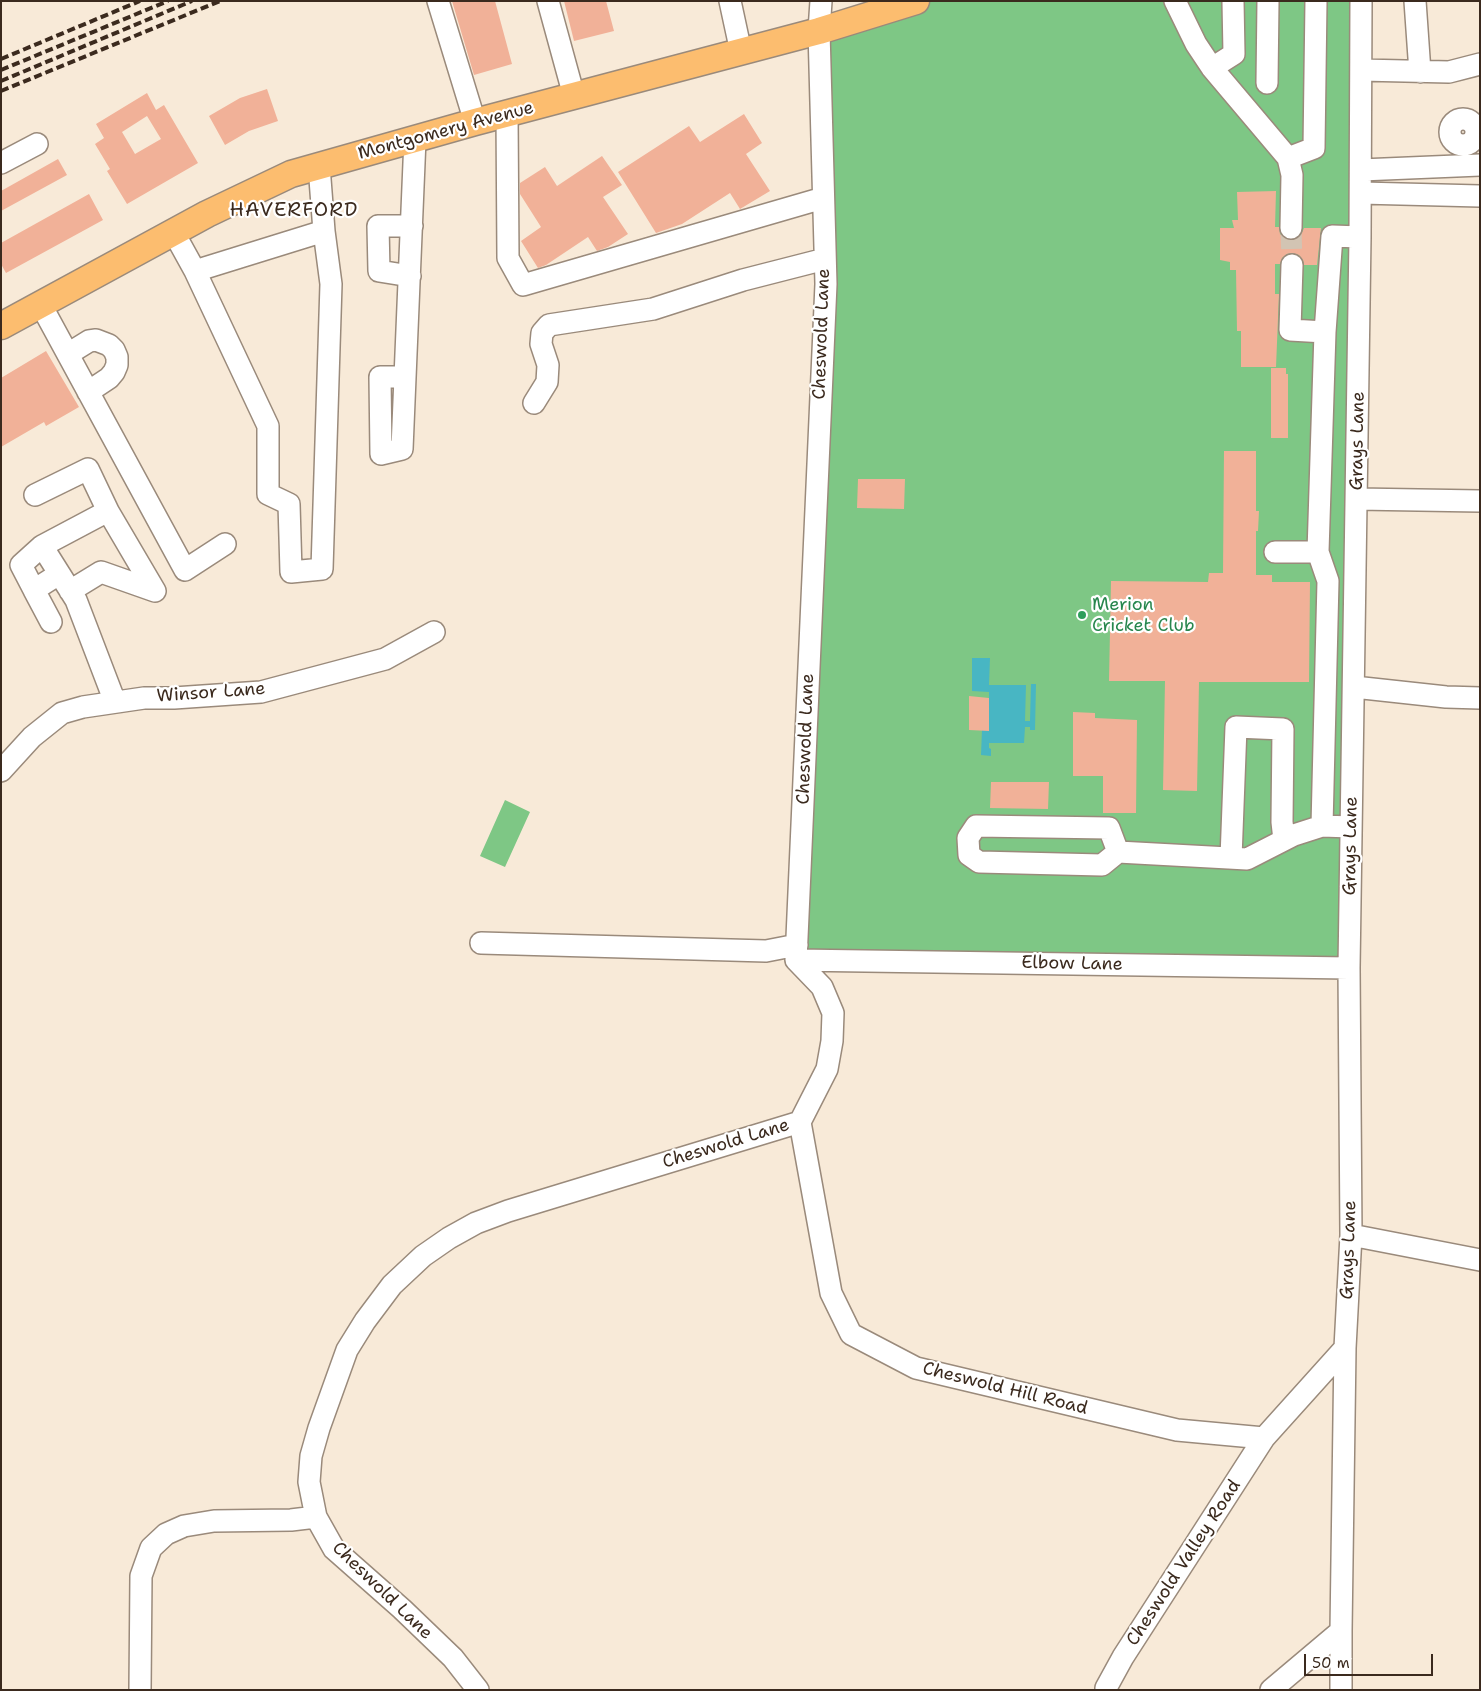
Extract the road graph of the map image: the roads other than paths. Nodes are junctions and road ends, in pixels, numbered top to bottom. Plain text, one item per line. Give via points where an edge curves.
1 (438, 1) edge
2 (548, 1) edge
3 (730, 1) edge
4 (821, 1) edge
5 (916, 1) edge
6 (1175, 1) edge
7 (1233, 1) edge
8 (1268, 1) edge
9 (1316, 1) edge
10 (1362, 1) edge
11 (1415, 1) edge
12 (819, 31) junction
13 (741, 52) junction
14 (1480, 64) edge
15 (1212, 68) junction
16 (1361, 70) junction
17 (1420, 72) junction
18 (1267, 83) dead end
19 (574, 96) junction
20 (507, 114) junction
21 (475, 122) junction
22 (416, 138) junction
23 (37, 144) dead end
24 (1463, 145) dead end
25 (1288, 158) junction
26 (1, 163) edge
27 (319, 166) junction
28 (1472, 166) edge
29 (1361, 170) junction
30 (1361, 193) junction
31 (1480, 196) edge
32 (823, 198) junction
33 (412, 226) junction
34 (1292, 228) tunnel mouth
35 (324, 231) junction
36 (174, 233) junction
37 (1360, 237) junction
38 (825, 260) junction
39 (1292, 265) tunnel mouth
40 (195, 271) junction
41 (410, 276) junction
42 (40, 305) junction
43 (1, 326) edge
44 (1325, 332) junction
45 (68, 354) junction
46 (405, 377) dead end
47 (88, 392) junction
48 (534, 403) dead end
49 (35, 495) dead end
50 (1357, 499) junction
51 (1480, 501) edge
52 (108, 511) junction
53 (225, 544) dead end
54 (42, 546) junction
55 (1276, 552) dead end
56 (1318, 552) junction
57 (133, 553) junction
58 (1356, 567) junction
59 (101, 572) junction
60 (65, 582) junction
61 (34, 590) junction
62 (52, 622) dead end
63 (434, 632) dead end
64 (1354, 687) junction
65 (1480, 698) edge
66 (115, 702) junction
67 (1, 770) edge
68 (1322, 826) junction
69 (1351, 828) junction
70 (1284, 840) junction
71 (1118, 852) junction
72 (1231, 858) junction
73 (481, 943) dead end
74 (796, 953) junction
75 (1349, 968) junction
76 (800, 1122) junction
77 (1351, 1235) junction
78 (1480, 1260) edge
79 (1344, 1348) junction
80 (1264, 1438) junction
81 (316, 1517) junction
82 (1340, 1631) junction
83 (1106, 1688) dead end
84 (140, 1689) edge
85 (478, 1690) edge
86 (1271, 1690) edge
87 (1342, 1690) edge

1 - 21 street
2 - 19 street
3 - 13 street
4 - 12 street, Cheswold Lane
5 - 12 main road, Montgomery Avenue
6 - 15 street
7 - 15 street via 1234,54
8 - 18 street
9 - 25 street via 1314,148
10 - 16 street, Grays Lane
11 - 17 street
12 - 13 main road, Montgomery Avenue
12 - 32 street, Cheswold Lane
13 - 19 main road, Montgomery Avenue
14 - 17 street via 1450,72
15 - 25 street
16 - 17 street
16 - 29 street, Grays Lane
19 - 20 main road, Montgomery Avenue
20 - 21 main road, Montgomery Avenue
20 - 32 street via 508,258 523,285
21 - 22 main road, Montgomery Avenue
22 - 27 main road, Montgomery Avenue
22 - 33 street
23 - 26 street
24 - 28 street
25 - 34 street via 1292,175
27 - 35 street
27 - 36 main road, Montgomery Avenue via 291,174
28 - 29 street
29 - 30 street, Grays Lane
30 - 31 street
30 - 37 street, Grays Lane
32 - 38 street, Cheswold Lane
33 - 41 street
33 - 41 street via 378,226 380,271
35 - 40 street
35 - 40 street via 332,284 322,569 291,572 289,504 268,494 268,426
36 - 40 street
36 - 42 main road, Montgomery Avenue
37 - 44 street via 1332,236
37 - 50 street, Grays Lane
38 - 48 street via 751,278 653,309 549,326 542,333 548,365 547,382
38 - 74 street, Cheswold Lane
39 - 44 street via 1290,330
41 - 46 street
42 - 43 main road, Montgomery Avenue
42 - 45 street
44 - 56 street
45 - 47 street
45 - 47 street via 96,340 114,350 117,365 114,372
47 - 53 street via 185,570
49 - 52 street via 88,469
50 - 51 street
50 - 58 street, Grays Lane
52 - 54 street
52 - 57 street
54 - 60 street
54 - 61 street via 21,566
55 - 56 street
56 - 58 street via 1343,567
56 - 68 street via 1328,581
57 - 59 street
57 - 59 street via 155,591
58 - 64 street, Grays Lane
59 - 60 street
60 - 61 street
60 - 66 street via 76,600
61 - 62 street
63 - 66 street, Winsor Lane via 385,659 262,692
64 - 65 street
64 - 69 street, Grays Lane
66 - 67 street, Winsor Lane via 62,713 32,737
68 - 69 street
68 - 70 street
69 - 75 street, Grays Lane
70 - 72 street via 1247,859
70 - 72 street via 1283,729 1236,726
71 - 71 street via 1108,828 976,826 968,838 969,855 979,862 1102,865
71 - 72 street
73 - 74 street, Elbow Lane
74 - 75 street, Elbow Lane
74 - 76 street, Cheswold Lane via 822,987 833,1013 827,1069
75 - 77 street, Grays Lane
76 - 80 street, Cheswold Hill Road via 831,1292 851,1334 916,1368 1177,1430
76 - 81 street, Cheswold Lane via 508,1211 476,1223 423,1256 392,1285 347,1350 311,1456 308,1482
77 - 78 street
77 - 79 street, Grays Lane
79 - 80 street
79 - 82 street, Grays Lane
80 - 83 street, Cheswold Valley Road
81 - 84 street via 214,1521 184,1526 166,1534 150,1548 141,1576
81 - 85 street, Cheswold Lane via 334,1550 454,1658
82 - 86 street
82 - 87 street, Grays Lane

